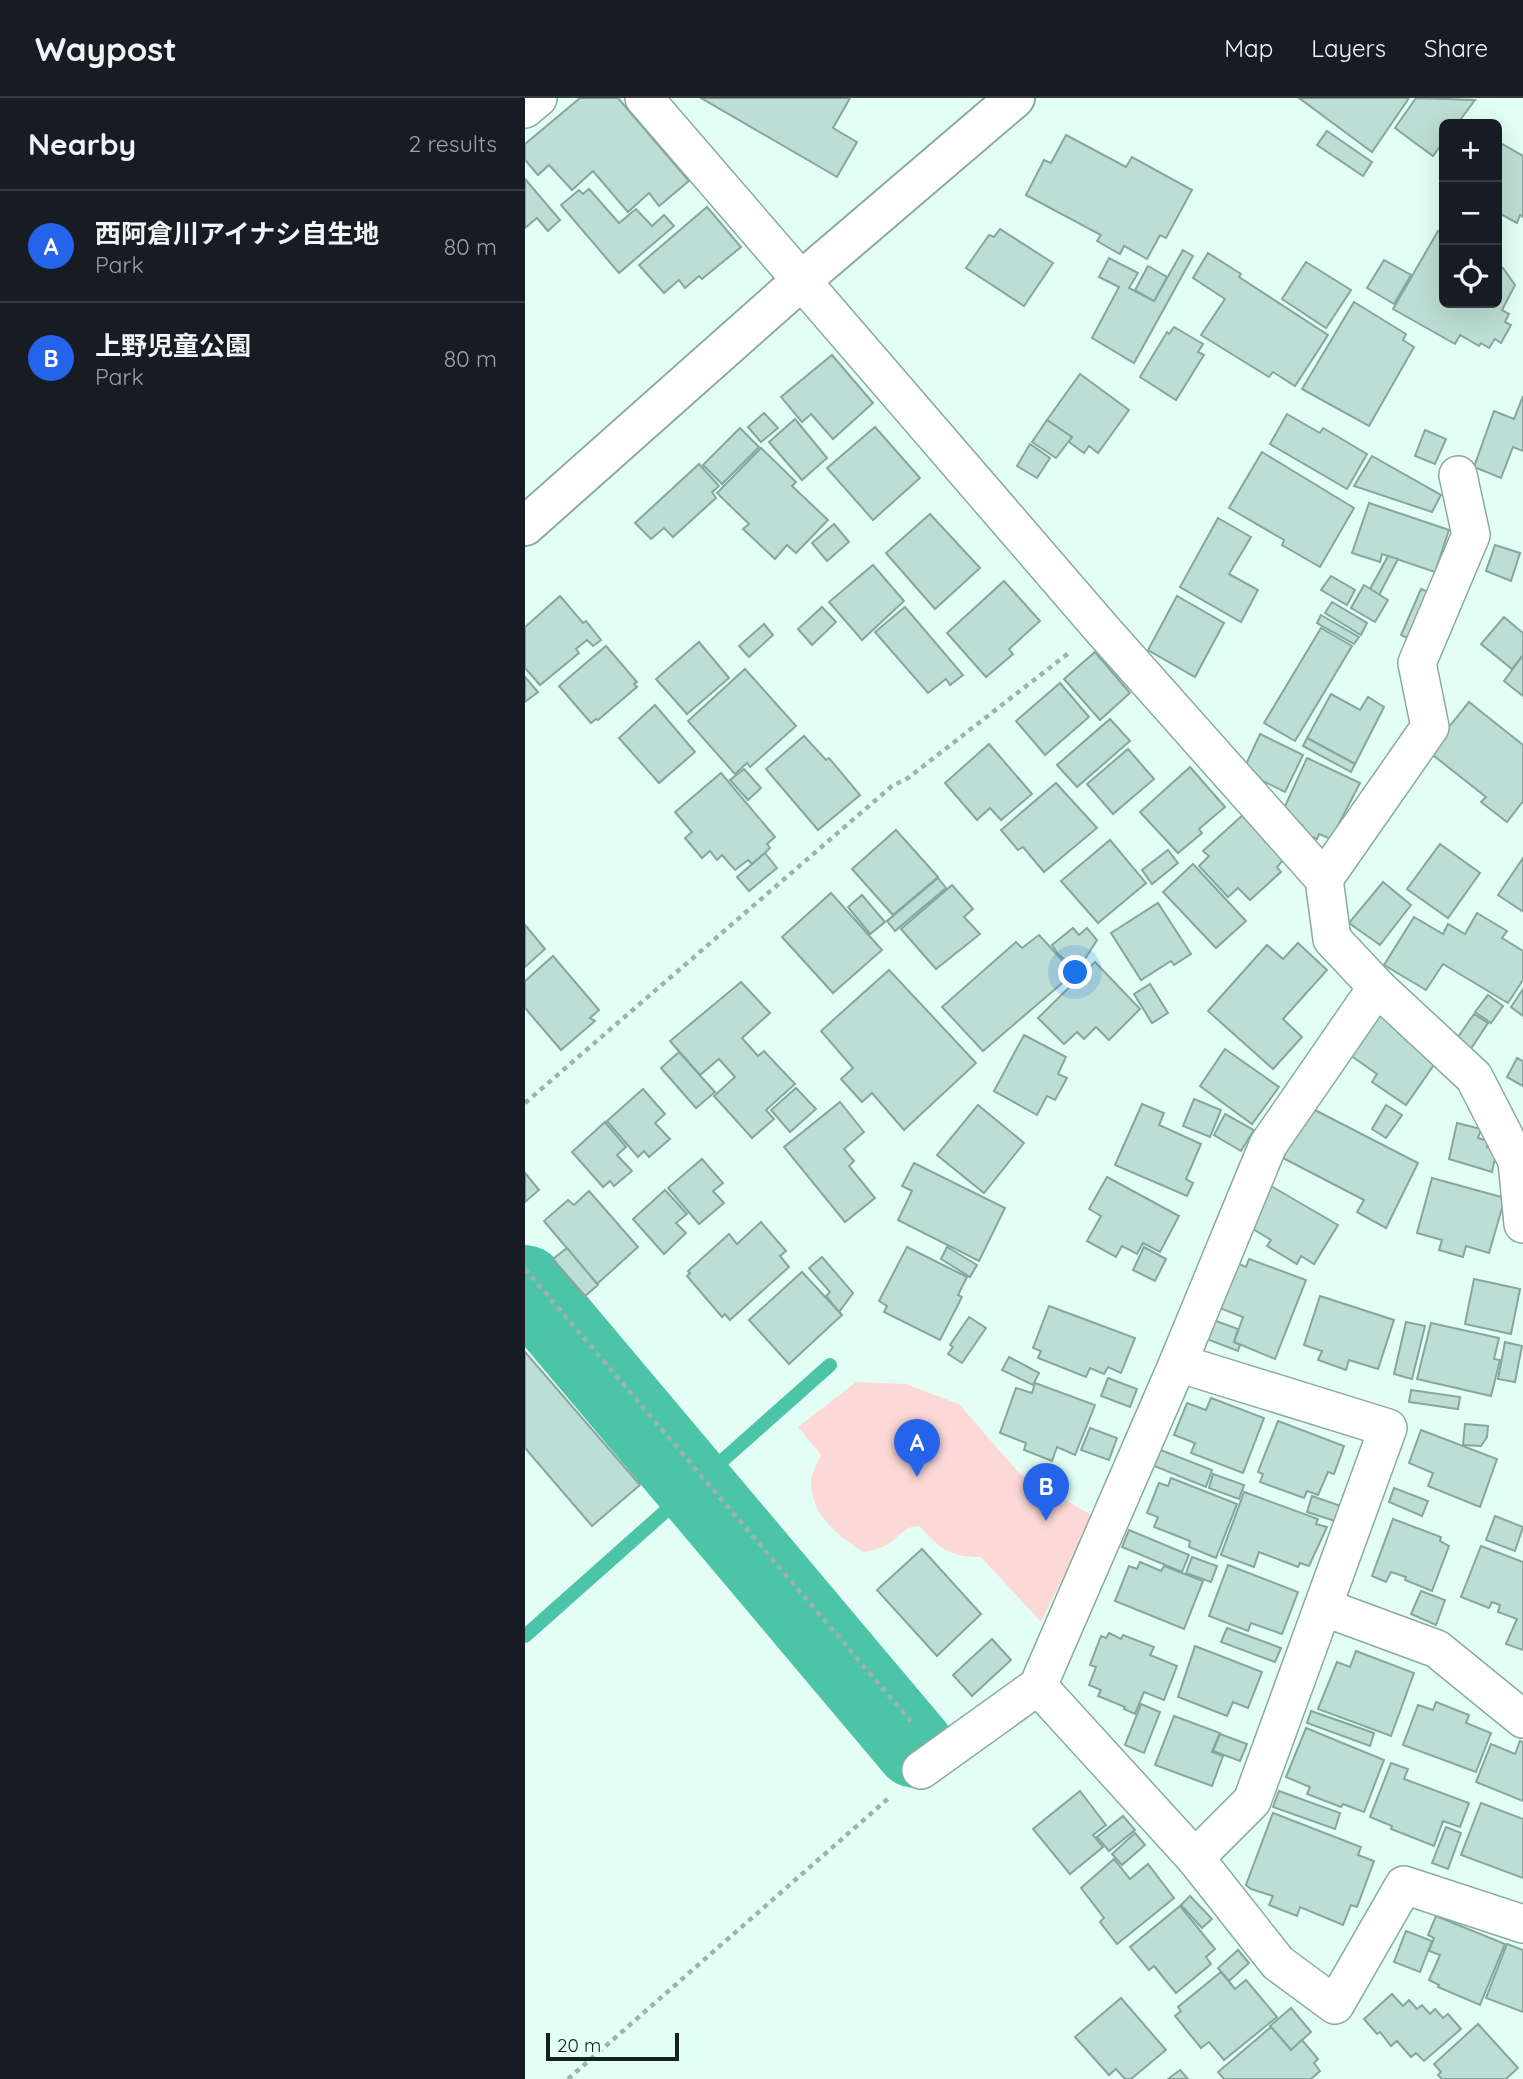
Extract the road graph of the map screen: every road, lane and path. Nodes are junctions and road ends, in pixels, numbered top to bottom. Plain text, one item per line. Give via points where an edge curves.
1 (538, 98) edge
2 (644, 98) edge
3 (1009, 100) edge
4 (525, 109) edge
5 (803, 280) junction
6 (1458, 475) dead end
7 (525, 526) edge
8 (1101, 628) junction
9 (1324, 879) junction
10 (1377, 987) junction
11 (525, 1103) edge
12 (1523, 1224) edge
13 (525, 1269) edge
14 (1178, 1363) junction
15 (1323, 1607) junction
16 (1038, 1686) junction
17 (1523, 1719) edge
18 (918, 1731) dead end
19 (921, 1770) joint
20 (1195, 1858) junction
21 (1523, 1924) edge
22 (568, 2079) edge

1 - 4 street
2 - 5 street
3 - 5 street
5 - 7 street
5 - 8 street
6 - 9 street via 1471,535 1417,663 1430,727
8 - 9 street
8 - 11 path via 892,786
9 - 10 street via 1332,939
10 - 12 street via 1474,1077 1517,1161
10 - 14 street via 1268,1145
13 - 18 path
14 - 15 street via 1388,1428
14 - 16 street
15 - 17 street via 1437,1649
15 - 20 street via 1252,1801
16 - 19 street
16 - 20 street
19 - 22 path
20 - 21 street via 1278,1964 1335,2006 1405,1885

